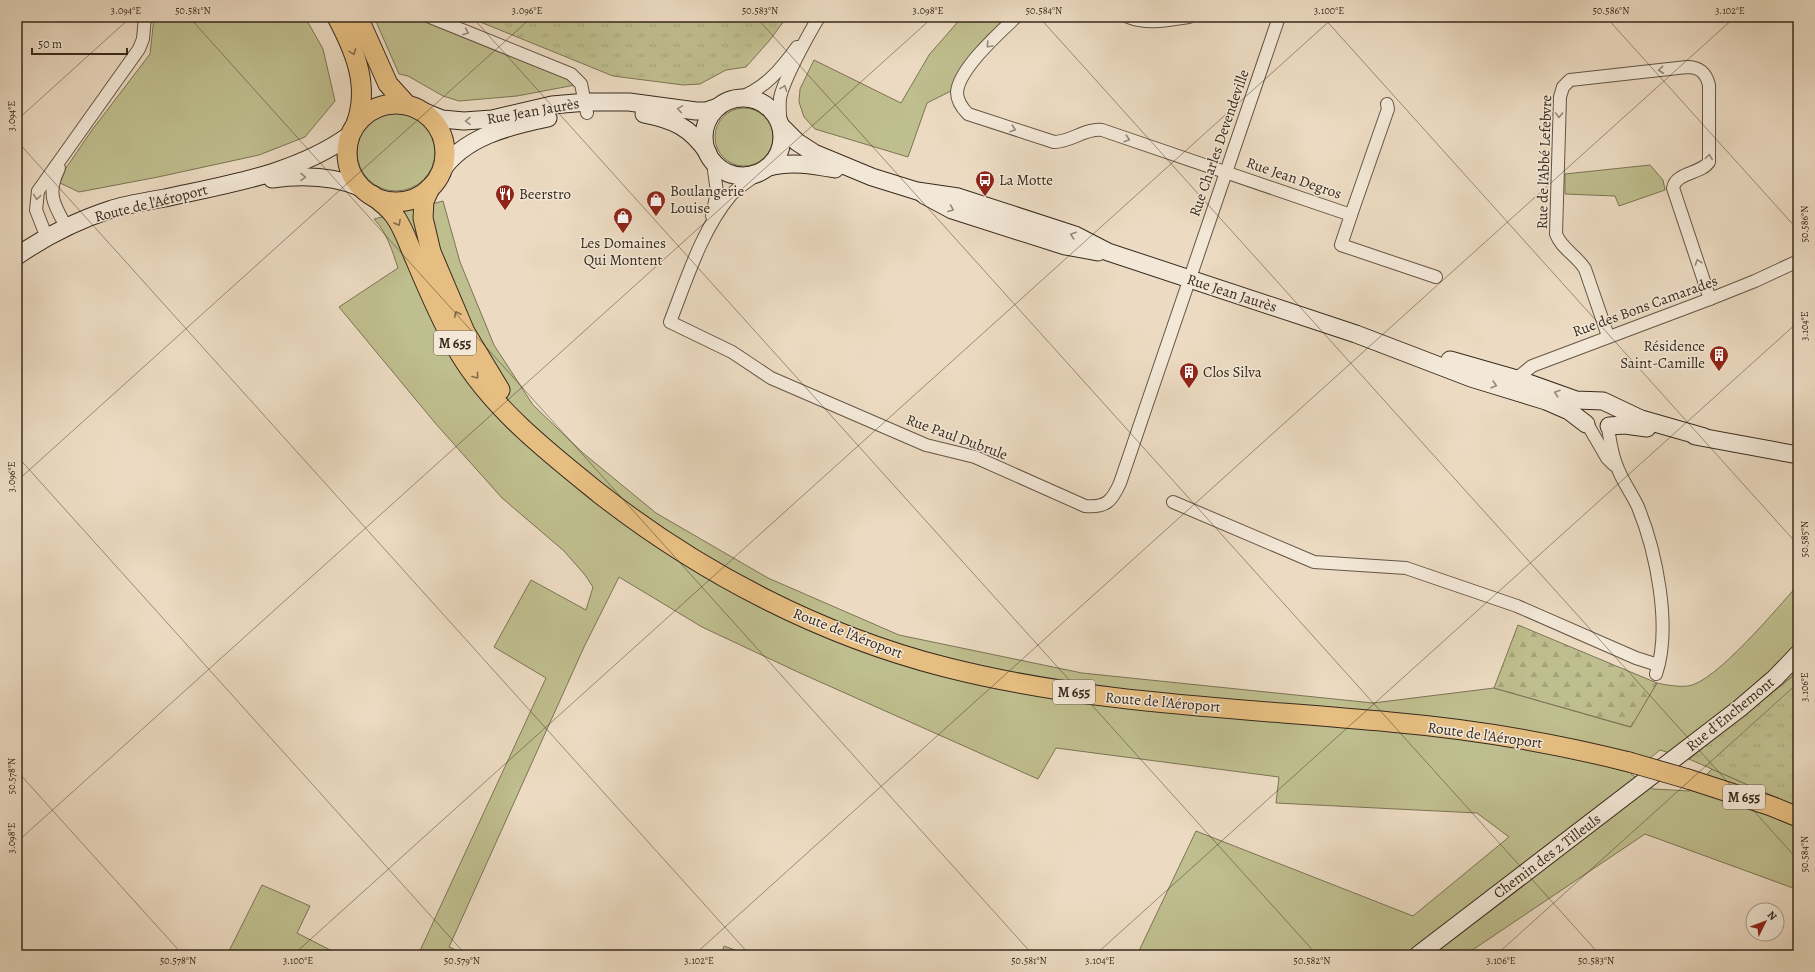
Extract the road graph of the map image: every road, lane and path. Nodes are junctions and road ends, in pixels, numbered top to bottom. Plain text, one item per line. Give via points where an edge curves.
1 (145, 17) edge
2 (337, 17) edge
3 (358, 17) edge
4 (430, 17) edge
5 (1016, 17) edge
6 (1128, 17) edge
7 (1189, 17) edge
8 (1279, 17) edge
9 (817, 19) edge
10 (738, 98) junction
11 (1387, 104) dead end
12 (586, 107) junction
13 (718, 107) junction
14 (414, 108) junction
15 (781, 126) junction
16 (353, 129) junction
17 (66, 154) junction
18 (710, 158) junction
19 (765, 170) junction
20 (441, 172) junction
21 (1227, 172) junction
22 (872, 177) junction
23 (222, 186) junction
24 (430, 188) junction
25 (367, 191) junction
26 (1351, 215) junction
27 (67, 228) junction
28 (707, 233) junction
29 (47, 238) junction
30 (17, 256) edge
31 (1798, 261) edge
32 (1436, 277) dead end
33 (1189, 279) junction
34 (1710, 299) junction
35 (1608, 336) junction
36 (1518, 386) junction
37 (1602, 402) junction
38 (1588, 425) junction
39 (1608, 427) junction
40 (1704, 437) junction
41 (1798, 455) edge
42 (570, 469) junction
43 (1617, 469) junction
44 (1173, 502) dead end
45 (1798, 654) edge
46 (1678, 757) joint
47 (1798, 817) edge
48 (1418, 955) edge

1 - 17 street via 143,39 139,49
2 -> 16 main road via 355,56 362,83 361,110
3 - 14 main road, Rue Jean Jaurès via 388,84
4 -> 12 street via 571,74 581,84
5 -> 21 street, Rue Jean Degros via 979,55 961,78 958,98 968,114 1054,142 1102,130
6 - 7 street via 1154,22
8 - 21 street, Rue Charles Devendeville
9 - 10 street via 770,79 756,91
15 -> 9 street via 779,113 785,84
10 - 13 main road
10 - 15 main road via 749,98 765,104 777,116
11 - 26 street, Rue Jean Degros via 1388,109
13 -> 12 main road, Rue Jean Jaurès via 696,111 629,102
12 -> 14 main road, Rue Jean Jaurès via 552,105 479,121 450,120
12 - 18 main road, Rue Jean Jaurès via 668,120 692,134
12 - 20 main road, Rue Jean Jaurès via 484,138 456,152
13 - 18 main road via 710,115 704,131 704,142
14 - 16 main road via 395,104 382,106 371,111
14 - 20 main road via 435,123 443,140
15 - 19 main road via 781,148 777,158
15 - 22 main road, Rue Jean Jaurès via 797,142 814,153
16 - 23 main road, Route de l'Aéroport via 325,151 295,165
16 - 25 main road via 347,147 347,160 351,172
17 - 27 street via 53,181 51,195
17 -> 29 street via 38,191 36,210
18 - 19 main road via 722,170 732,175 749,176
18 - 28 street, Rue Paul Dubrule via 717,192
19 - 22 main road, Rue Jean Jaurès via 796,163
19 - 28 street, Rue Paul Dubrule via 731,196
20 - 24 main road
21 - 26 street, Rue Jean Degros
21 - 33 street, Rue Charles Devendeville
22 - 33 main road, Rue Jean Jaurès via 917,191 958,197 1075,235 1108,252
23 -> 25 main road, Route de l'Aéroport via 298,177 339,180
23 - 27 main road, Route de l'Aéroport via 113,209
24 - 25 main road via 414,198 402,201 384,200
42 -> 24 main road, Route de l'Aéroport / M 655 via 521,417 499,388 465,332 441,276 425,227 423,208
25 -> 42 main road, Route de l'Aéroport / M 655 via 386,206 399,223 439,312 472,373 512,418
26 - 32 street, Rue Jean Degros via 1341,245
27 - 29 main road, Route de l'Aéroport
28 - 33 street, Rue Paul Dubrule via 670,322 732,352 771,378 926,445 975,457 1085,506 1097,507 1106,504 1120,483
29 - 30 main road, Route de l'Aéroport
31 - 34 street, Rue des Bons Camarades
33 - 36 main road, Rue Jean Jaurès
34 - 35 street, Rue des Bons Camarades
34 -> 35 street, Rue de l'Abbé Lefebvre via 1673,188 1679,178 1704,168 1709,162 1709,85 1706,74 1697,68 1687,67 1570,80 1563,87 1560,97 1556,234 1560,243 1585,269
35 - 36 street, Rue des Bons Camarades via 1532,366 1524,372
37 -> 36 main road, Rue Jean Jaurès via 1576,400
36 - 38 main road, Rue Jean Jaurès via 1569,411
37 - 38 main road via 1589,404 1584,411
37 - 39 main road via 1614,415
37 - 40 main road, Rue Jean Jaurès via 1641,419
38 - 39 main road via 1597,430
38 - 43 street via 1607,458
39 - 40 main road, Rue Jean Jaurès via 1638,426
39 - 43 street
40 - 41 main road, Rue Jean Jaurès
42 - 47 main road, Route de l'Aéroport / M 655, bridge via 662,539 731,581 775,604 852,637 945,667 1097,696 1393,722 1572,748 1688,779
43 - 44 street via 1637,505 1654,554 1661,610 1661,650 1657,669 1517,606 1406,568 1314,562
45 - 46 main road, Rue d'Enchemont via 1754,697
46 - 48 main road, Chemin des 2 Tilleuls

